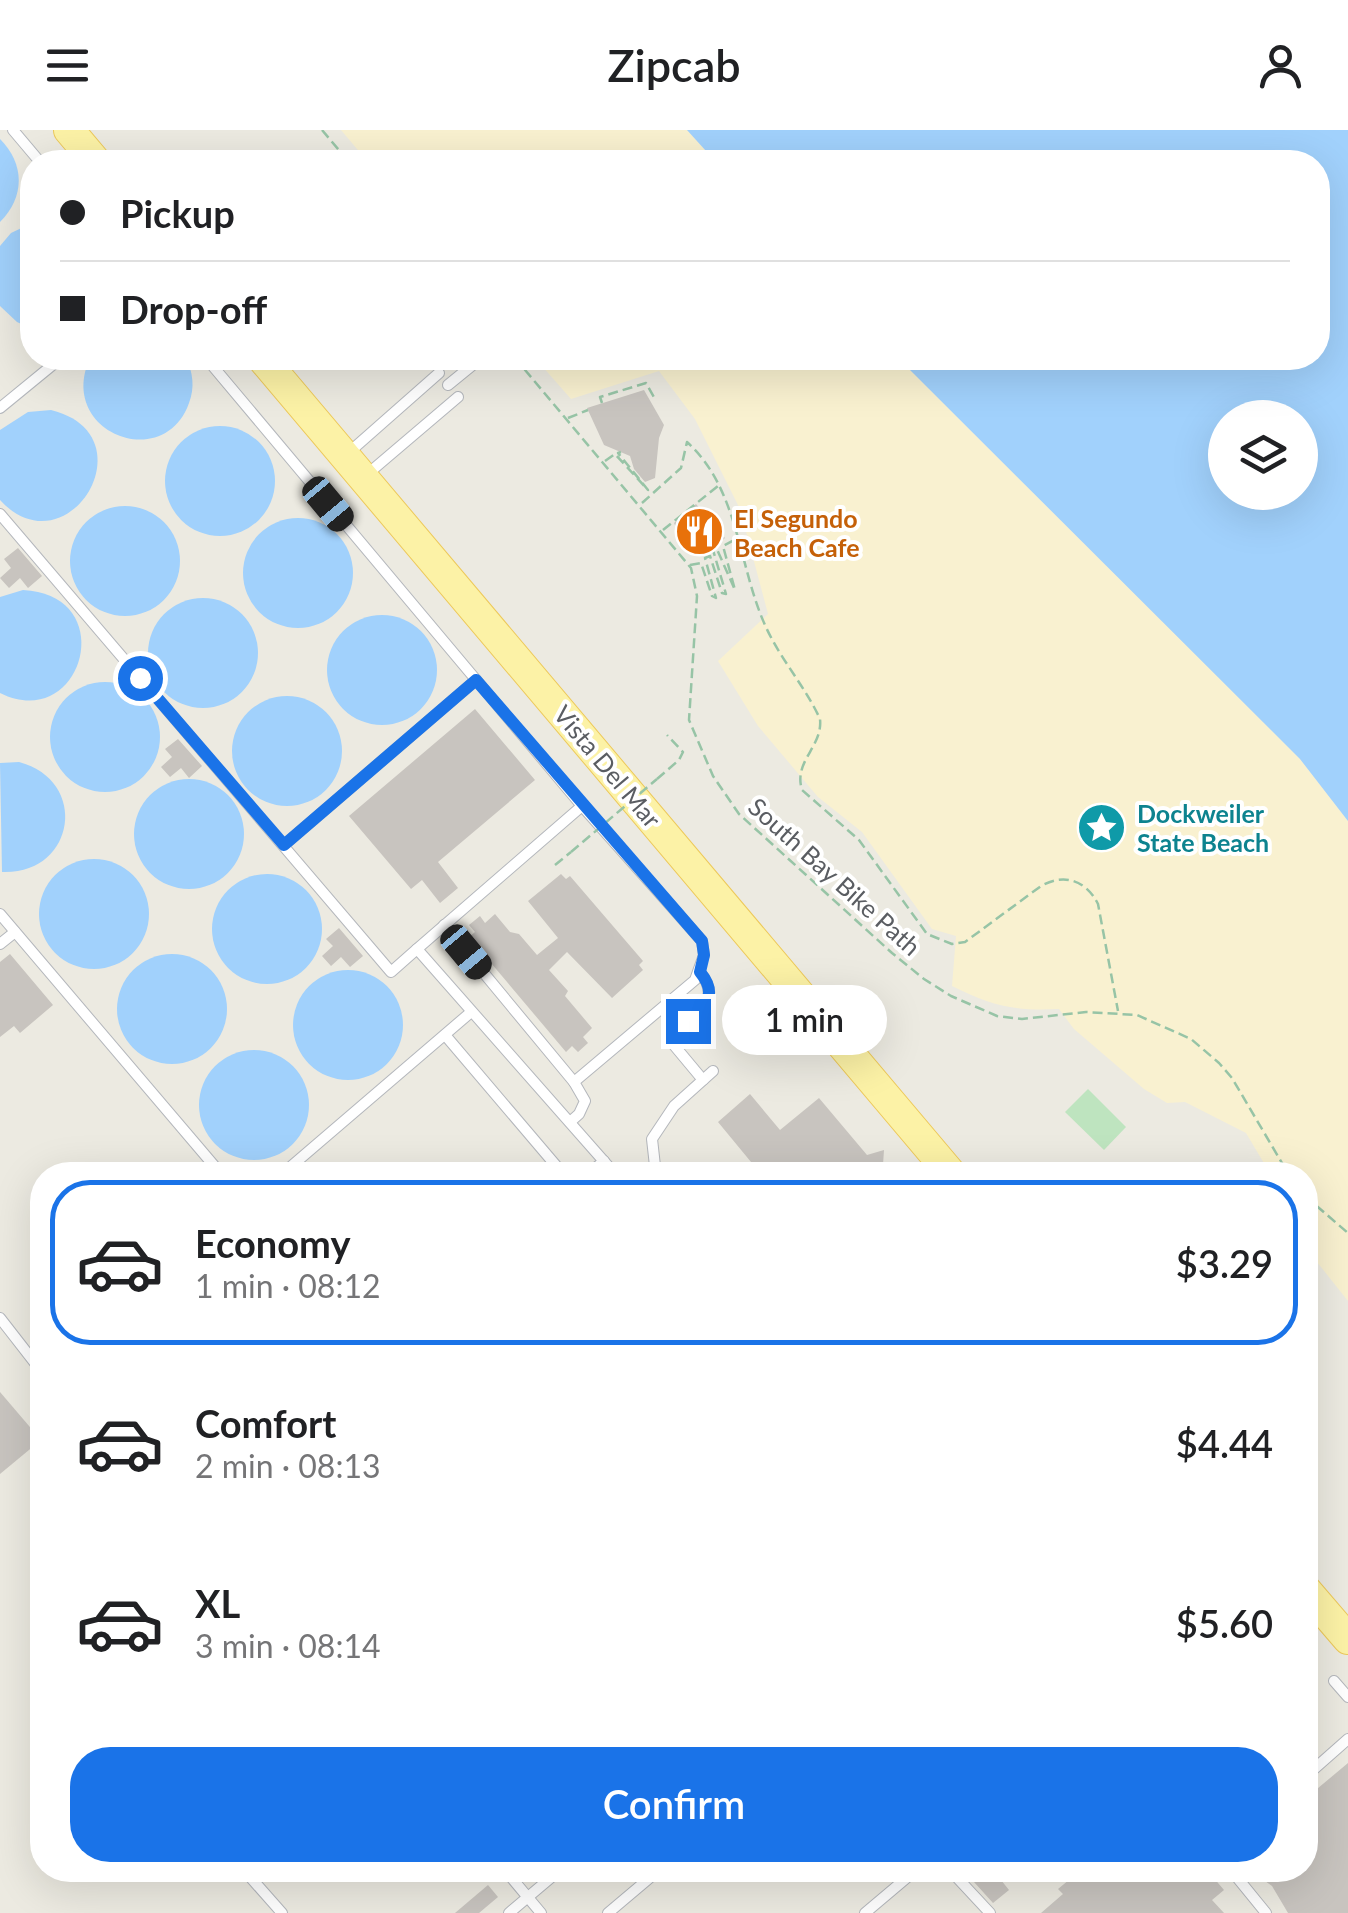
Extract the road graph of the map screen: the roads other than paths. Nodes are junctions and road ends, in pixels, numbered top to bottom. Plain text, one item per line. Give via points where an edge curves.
1 (12, 130) edge
2 (69, 130) edge
3 (30, 150) edge
4 (86, 150) edge
5 (46, 370) edge
6 (216, 370) edge
7 (272, 370) edge
8 (466, 370) edge
9 (439, 373) dead end
10 (448, 385) dead end
11 (458, 397) dead end
12 (0, 408) edge
13 (354, 466) junction
14 (0, 514) edge
15 (476, 680) junction
16 (582, 806) junction
17 (284, 845) junction
18 (0, 914) edge
19 (444, 925) junction
20 (15, 932) junction
21 (0, 944) edge
22 (417, 949) junction
23 (700, 972) junction
24 (470, 1013) junction
25 (444, 1035) junction
26 (713, 1071) dead end
27 (702, 1080) junction
28 (574, 1082) junction
29 (570, 1122) junction
30 (604, 1161) edge
31 (211, 1162) edge
32 (296, 1162) edge
33 (553, 1162) edge
34 (655, 1162) edge
35 (941, 1162) edge
36 (0, 1318) edge
37 (30, 1357) edge
38 (1318, 1603) edge
39 (1348, 1639) edge
40 (1334, 1681) dead end
41 (1348, 1697) edge
42 (1348, 1739) edge
43 (1318, 1765) edge
44 (255, 1882) edge
45 (515, 1882) edge
46 (546, 1882) edge
47 (644, 1882) edge
48 (902, 1882) edge
49 (961, 1882) edge
50 (1241, 1882) edge
51 (528, 1897) junction
52 (282, 1913) edge
53 (509, 1913) edge
54 (541, 1913) edge
55 (608, 1913) edge
56 (865, 1913) edge
57 (990, 1913) edge
58 (1266, 1913) edge

1 - 3 lane
2 - 4 main road
5 - 12 lane
6 - 15 lane
7 - 13 main road, Vista Del Mar
8 - 10 lane
9 - 13 lane
11 - 13 lane
13 - 35 main road, Vista Del Mar
14 - 17 lane
15 - 16 lane
15 - 17 lane
16 - 19 lane
16 - 23 lane via 702,941
17 - 22 lane via 391,972
18 - 20 lane
19 - 22 lane
19 - 28 lane
20 - 21 lane
20 - 31 lane
22 - 24 lane
23 - 27 lane via 709,983 707,1005 668,1038
23 - 28 lane
24 - 25 lane
24 - 29 lane
25 - 32 lane
25 - 33 lane
26 - 27 lane
27 - 34 lane via 652,1139
28 - 29 lane via 585,1101
29 - 30 lane
36 - 37 lane
38 - 39 main road
40 - 41 lane
42 - 43 lane
44 - 52 lane
45 - 51 lane
46 - 51 lane
47 - 55 lane
48 - 56 lane
49 - 57 lane
50 - 58 lane
51 - 53 lane
51 - 54 lane

